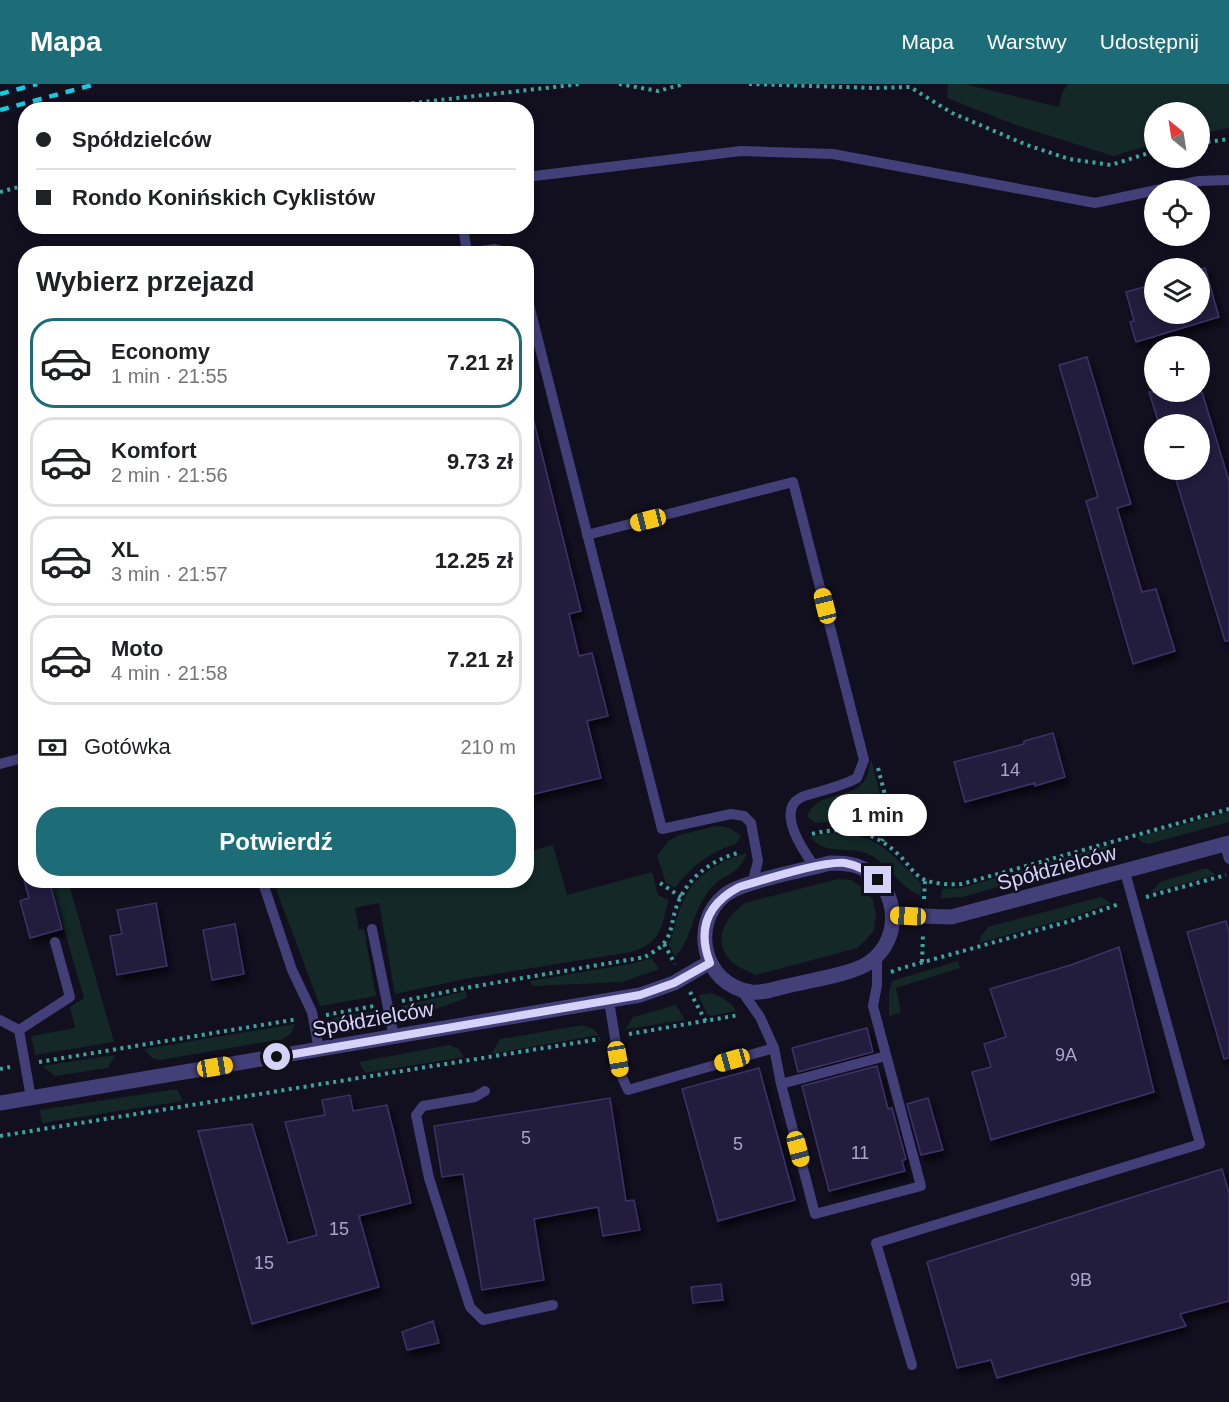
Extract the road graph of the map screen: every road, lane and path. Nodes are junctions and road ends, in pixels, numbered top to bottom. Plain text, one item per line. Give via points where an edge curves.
1 (581, 84) edge
2 (619, 84) edge
3 (684, 84) edge
4 (749, 84) edge
5 (422, 102) edge
6 (1229, 140) edge
7 (1210, 142) edge
8 (1144, 154) edge
9 (534, 176) edge
10 (1229, 180) edge
11 (18, 186) edge
12 (0, 192) edge
13 (534, 322) edge
14 (587, 536) junction
15 (860, 743) junction
16 (18, 759) edge
17 (0, 764) edge
18 (1229, 809) edge
19 (797, 838) junction
20 (882, 841) junction
21 (756, 848) junction
22 (1228, 849) edge
23 (815, 867) junction
24 (1125, 872) junction
25 (660, 883) dead end
26 (752, 884) junction
27 (265, 888) edge
28 (681, 897) junction
29 (893, 915) junction
30 (372, 929) dead end
31 (55, 942) dead end
32 (877, 956) junction
33 (710, 963) junction
34 (741, 990) junction
35 (609, 1001) junction
36 (388, 1004) junction
37 (313, 1017) junction
38 (0, 1020) edge
39 (19, 1030) junction
40 (394, 1037) junction
41 (774, 1048) junction
42 (319, 1050) junction
43 (886, 1056) junction
44 (26, 1064) junction
45 (0, 1069) edge
46 (781, 1084) junction
47 (485, 1091) dead end
48 (31, 1098) junction
49 (0, 1103) edge
50 (553, 1305) dead end
51 (912, 1365) dead end

1 - 5 path
2 - 3 path via 658,91
4 - 8 path via 910,87 952,113 1026,146 1069,159 1111,165
6 - 7 path
9 - 10 lane via 741,151 833,154 1095,203 1198,181
11 - 12 path
13 - 14 lane
14 - 15 lane via 794,482
14 - 21 lane via 662,829 731,813 744,816 751,823
15 - 19 lane via 864,760 857,778 800,797 793,804 790,815
15 - 20 path via 873,750 892,822
16 - 17 lane
18 - 20 path via 962,884 922,879
19 - 20 path via 847,830
19 - 23 lane
21 - 26 lane via 758,861
21 - 28 path via 707,866 687,885
22 - 24 street, Spółdzielców
23 - 26 street
23 - 29 street via 843,863 868,871 886,890
24 - 29 street, Spółdzielców via 951,917
24 - 51 lane via 1200,1144 876,1243
25 - 28 path
26 - 33 street via 728,893 711,912 704,936
27 - 37 lane via 292,970
28 - 36 path via 669,936 645,957
29 - 32 street via 890,937
30 - 36 lane
31 - 39 lane via 69,997
32 - 34 street via 858,969 764,992
32 - 43 lane via 873,1006
33 - 34 street via 722,978
33 - 35 street, Spółdzielców via 658,990
34 - 41 lane via 760,1017
35 - 40 street, Spółdzielców
35 - 41 lane via 621,1075 628,1090
36 - 37 path
36 - 40 lane
37 - 42 lane
37 - 44 path
38 - 39 lane
39 - 44 lane
40 - 42 street, Spółdzielców
41 - 46 lane
42 - 48 street, Spółdzielców
43 - 46 lane
43 - 46 lane via 921,1186 815,1215
44 - 45 path
44 - 48 lane
47 - 50 lane via 475,1097 423,1106 416,1115 429,1178 470,1307 483,1320
48 - 49 street, Spółdzielców

